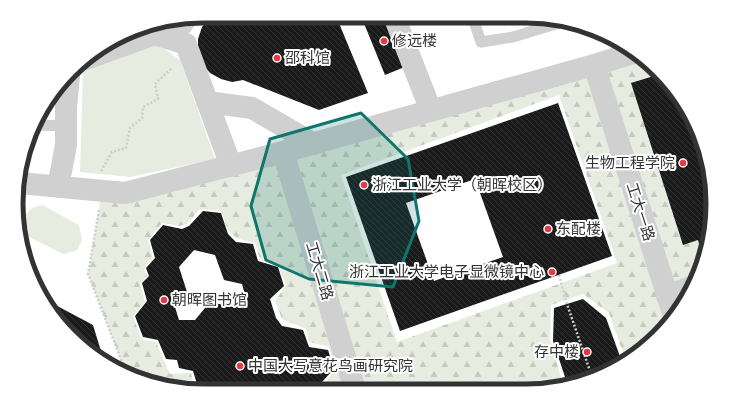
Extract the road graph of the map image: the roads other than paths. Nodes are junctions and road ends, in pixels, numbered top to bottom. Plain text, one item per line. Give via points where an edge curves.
1 (397, 23) edge
2 (474, 23) edge
3 (176, 25) edge
4 (552, 25) edge
5 (164, 33) edge
6 (104, 53) edge
7 (628, 55) edge
8 (594, 65) junction
9 (68, 84) edge
10 (207, 102) junction
11 (431, 111) junction
12 (41, 125) edge
13 (66, 126) junction
14 (314, 144) junction
15 (283, 152) junction
16 (231, 166) junction
17 (24, 183) edge
18 (58, 186) junction
19 (681, 295) edge
20 (670, 305) edge
21 (353, 384) edge

1 - 11 street
2 - 4 lane via 481,42 513,37
3 - 5 street
5 - 6 street
5 - 10 street via 186,44
7 - 8 street
8 - 11 street
8 - 20 street, 工大一路
9 - 13 street
10 - 14 street via 252,108
10 - 16 street
11 - 14 street
12 - 13 lane
13 - 18 street via 66,145
14 - 15 street
15 - 16 street
15 - 21 street, 工大二路
16 - 18 street via 125,193
17 - 18 street
19 - 20 street

